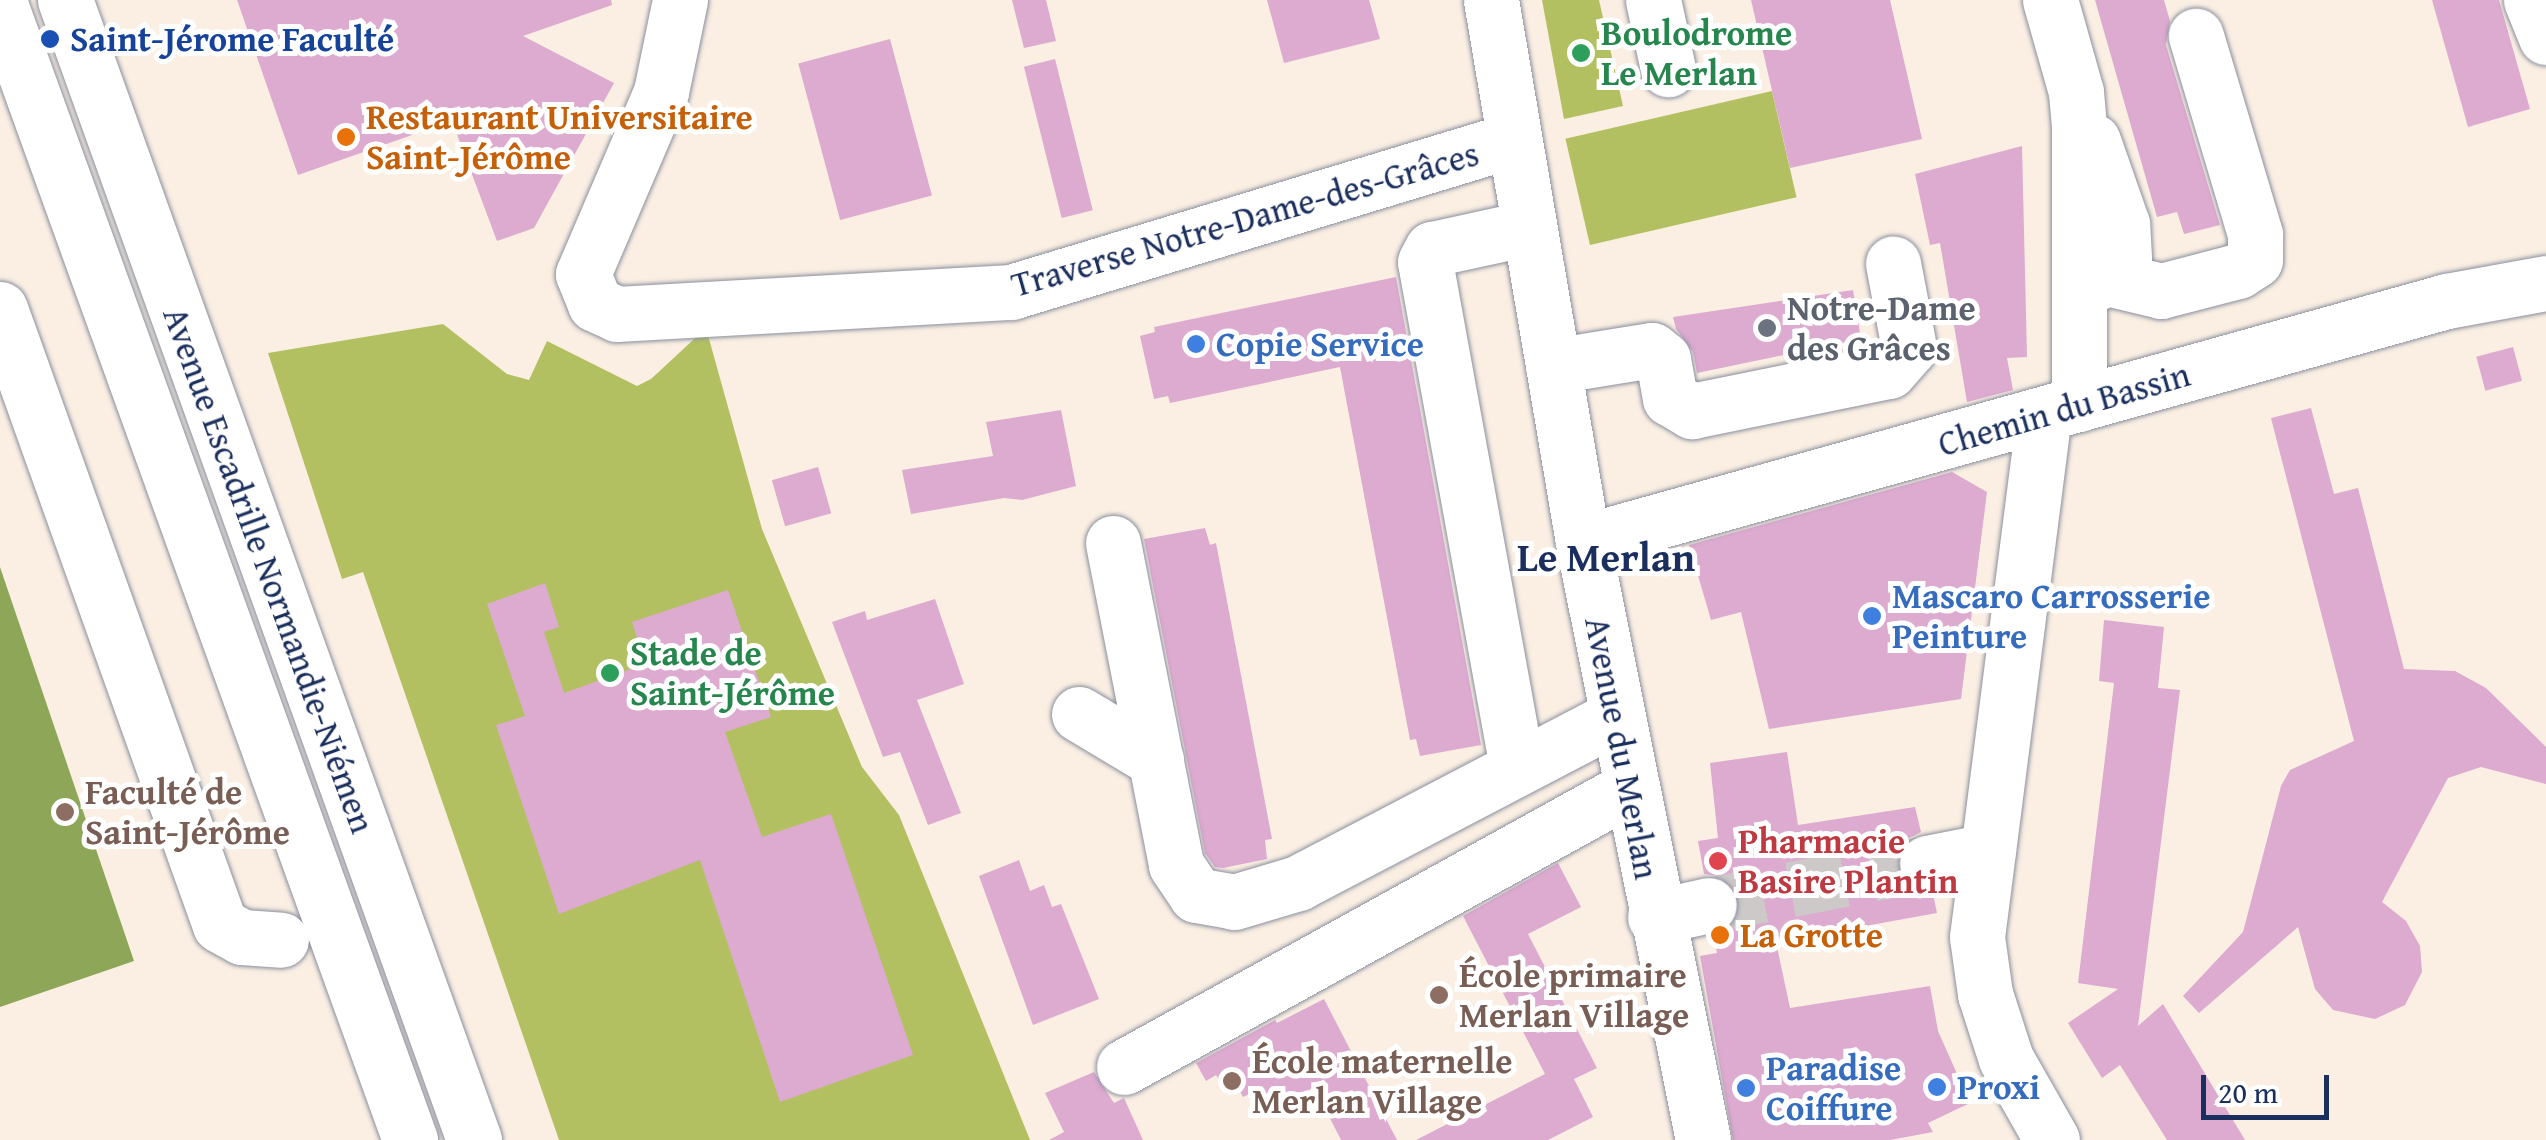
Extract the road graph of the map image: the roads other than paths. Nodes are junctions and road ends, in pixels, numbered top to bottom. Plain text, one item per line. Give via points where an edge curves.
1 (65, 0) edge
2 (680, 0) edge
3 (1491, 0) edge
4 (1654, 0) edge
5 (2050, 0) edge
6 (2531, 0) edge
7 (0, 4) edge
8 (2196, 36) dead end
9 (2546, 37) edge
10 (1668, 69) dead end
11 (1512, 140) junction
12 (1528, 228) junction
13 (1893, 263) dead end
14 (2546, 283) edge
15 (2093, 286) junction
16 (0, 309) edge
17 (1552, 366) junction
18 (2061, 409) junction
19 (1583, 542) junction
20 (1112, 543) dead end
21 (1079, 714) dead end
22 (1616, 717) junction
23 (1156, 760) junction
24 (1517, 767) junction
25 (1630, 788) junction
26 (1988, 851) junction
27 (1928, 863) tunnel mouth
28 (1710, 905) tunnel mouth
29 (1655, 917) junction
30 (281, 940) dead end
31 (1124, 1067) dead end
32 (410, 1140) edge
33 (474, 1140) edge
34 (1704, 1140) edge
35 (2052, 1140) edge

1 - 33 street, Avenue Escadrille Normandie-Niémen
2 - 11 street, Traverse Notre-Dame-des-Grâces via 661,92 583,274 595,304 617,314 1011,292
3 - 11 street, Avenue du Merlan
4 - 10 street
5 - 15 street via 2076,92
6 - 9 street
7 - 32 street
8 - 15 street via 2255,234 2256,260 2161,291
11 - 12 street, Avenue du Merlan
12 - 17 street, Avenue du Merlan
12 - 24 street via 1432,249 1424,262
13 - 17 street via 1910,348 1890,371 1692,411 1670,398 1662,360 1652,350
14 - 18 street, Chemin du Bassin via 2447,301
15 - 18 street
16 - 30 street via 220,925 242,937
17 - 19 street, Avenue du Merlan
18 - 19 street, Chemin du Bassin
18 - 26 street
19 - 22 street, Avenue du Merlan
20 - 23 street
21 - 23 street
22 - 24 street
22 - 25 street, Avenue du Merlan
23 - 24 street via 1176,865 1196,895 1234,902 1298,883
25 - 29 street, Avenue du Merlan
25 - 31 street
26 - 27 street
26 - 35 street via 1977,936 1985,994 2006,1059
28 - 29 street
29 - 34 street, Avenue du Merlan

